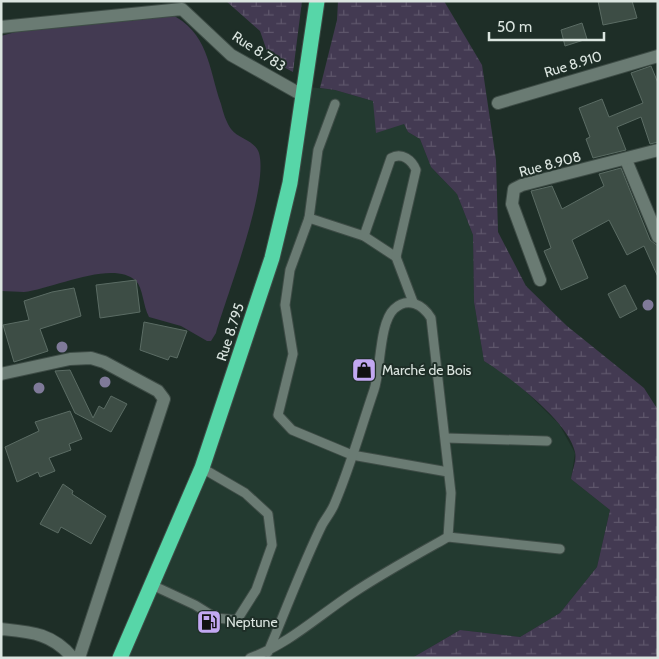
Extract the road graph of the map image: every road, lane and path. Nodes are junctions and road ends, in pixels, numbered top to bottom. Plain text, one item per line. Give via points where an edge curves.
1 (317, 1) edge
2 (1, 27) edge
3 (658, 56) edge
4 (302, 95) junction
5 (498, 103) dead end
6 (334, 104) dead end
7 (658, 150) edge
8 (626, 160) junction
9 (309, 218) junction
10 (364, 236) junction
11 (658, 237) edge
12 (396, 257) junction
13 (540, 280) dead end
14 (413, 302) junction
15 (1, 374) edge
16 (446, 438) junction
17 (547, 441) dead end
18 (352, 455) junction
19 (202, 468) junction
20 (448, 472) junction
21 (448, 537) junction
22 (560, 549) dead end
23 (152, 585) junction
24 (1, 629) edge
25 (268, 652) junction
26 (73, 658) edge
27 (79, 658) edge
28 (120, 658) edge
29 (250, 658) edge

1 - 4 highway, Rue 8.795
2 - 4 street, Rue 8.783 via 182,9 231,55
3 - 5 street, Rue 8.910
4 - 19 highway, Rue 8.795 via 290,183 272,258
6 - 9 lane via 318,150
7 - 8 street, Rue 8.908
8 - 11 street
8 - 13 street, Rue 8.908 via 514,189 512,204
9 - 10 lane
9 - 18 lane via 290,270 285,305 293,354 278,415 292,430
10 - 12 lane
10 - 12 lane via 391,158 406,158 413,162 416,170
12 - 14 lane
14 - 16 lane via 425,308 431,318
14 - 18 lane via 393,310 386,324 376,384
15 - 27 street via 70,359 90,358 104,362 158,391 164,399
16 - 17 lane
16 - 20 lane
18 - 20 lane
18 - 25 lane via 334,505
19 - 23 highway, Rue 8.795
19 - 23 lane via 245,492 268,514 272,545 256,590 237,620 216,618
20 - 21 lane via 451,493
21 - 22 lane
21 - 25 lane via 352,594 316,622
23 - 28 highway, Rue 8.795
24 - 26 street via 39,633 64,647
25 - 29 lane

